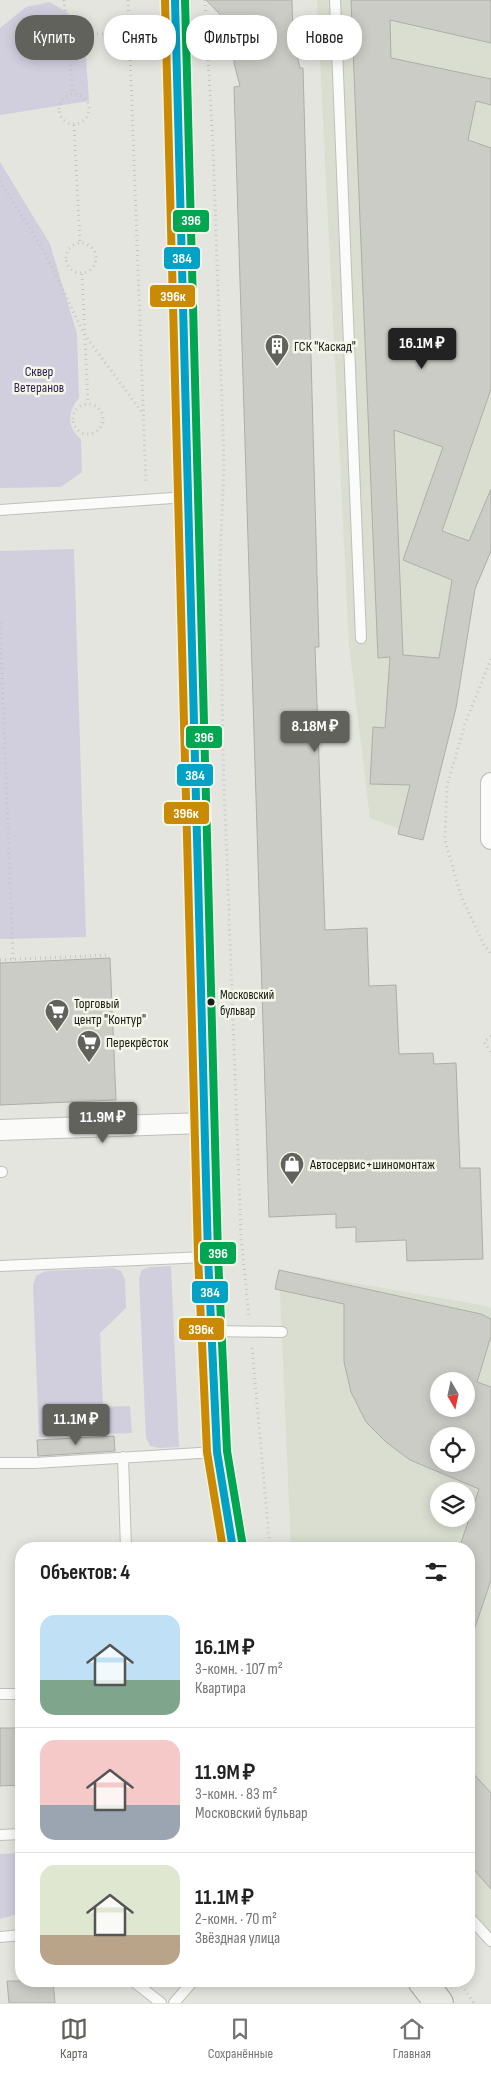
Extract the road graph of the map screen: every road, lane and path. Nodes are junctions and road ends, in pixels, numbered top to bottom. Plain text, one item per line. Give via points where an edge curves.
1 (64, 0) edge
2 (128, 0) edge
3 (175, 0) edge
4 (205, 0) edge
5 (336, 0) edge
6 (66, 15) edge
7 (128, 15) edge
8 (70, 60) edge
9 (130, 60) edge
10 (73, 94) junction
11 (74, 125) junction
12 (0, 181) edge
13 (80, 243) junction
14 (82, 274) junction
15 (84, 334) junction
16 (88, 403) junction
17 (143, 412) junction
18 (188, 497) junction
19 (146, 500) junction
20 (0, 510) edge
21 (0, 623) edge
22 (361, 638) dead end
23 (491, 659) edge
24 (491, 783) edge
25 (491, 839) edge
26 (491, 954) edge
27 (106, 955) dead end
28 (13, 959) junction
29 (0, 960) edge
30 (491, 1036) edge
31 (491, 1052) edge
32 (204, 1123) junction
33 (0, 1130) edge
34 (208, 1256) junction
35 (0, 1266) edge
36 (211, 1331) junction
37 (250, 1331) junction
38 (282, 1332) dead end
39 (218, 1452) junction
40 (123, 1457) junction
41 (0, 1463) edge
42 (126, 1542) edge
43 (232, 1542) edge
44 (269, 1542) edge
45 (0, 1694) edge
46 (15, 1694) edge
47 (15, 1834) edge
48 (0, 1835) edge
49 (475, 1924) edge
50 (15, 1936) edge
51 (0, 1937) edge
52 (491, 1941) edge
53 (141, 1987) edge
54 (188, 1987) edge
55 (427, 1987) edge
56 (463, 1987) edge
57 (161, 2003) edge
58 (174, 2003) edge
59 (439, 2003) edge
60 (474, 2003) edge

1 - 6 path
2 - 7 path
3 - 18 main road
4 - 37 path via 224,462 220,564 223,756 241,1236
5 - 22 lane
8 - 10 path
9 - 17 path
10 - 11 path via 62,99 58,110 63,121
10 - 11 path via 84,98 89,109 85,120
11 - 13 path
12 - 15 path via 44,253
13 - 14 path via 91,247 96,258 92,269
13 - 14 path via 70,248 66,259 70,270
14 - 15 path
15 - 16 path
15 - 17 path
16 - 16 path via 99,408 104,418 100,429 89,434 78,430 73,420 77,409
17 - 19 path
18 - 19 lane
18 - 32 main road
19 - 20 lane
21 - 28 path
23 - 26 path via 465,724 447,786 446,840 461,896 484,946
24 - 25 street
27 - 28 path
28 - 29 path
30 - 31 path via 484,1042
32 - 33 street
32 - 34 main road
34 - 35 lane
34 - 36 main road
36 - 37 lane
36 - 39 main road
37 - 38 lane
37 - 44 path
39 - 40 lane
39 - 43 main road
40 - 41 lane
40 - 42 lane
45 - 46 lane
47 - 48 lane
49 - 52 lane
50 - 51 lane
53 - 57 lane
54 - 58 lane
55 - 59 main road
56 - 60 path

